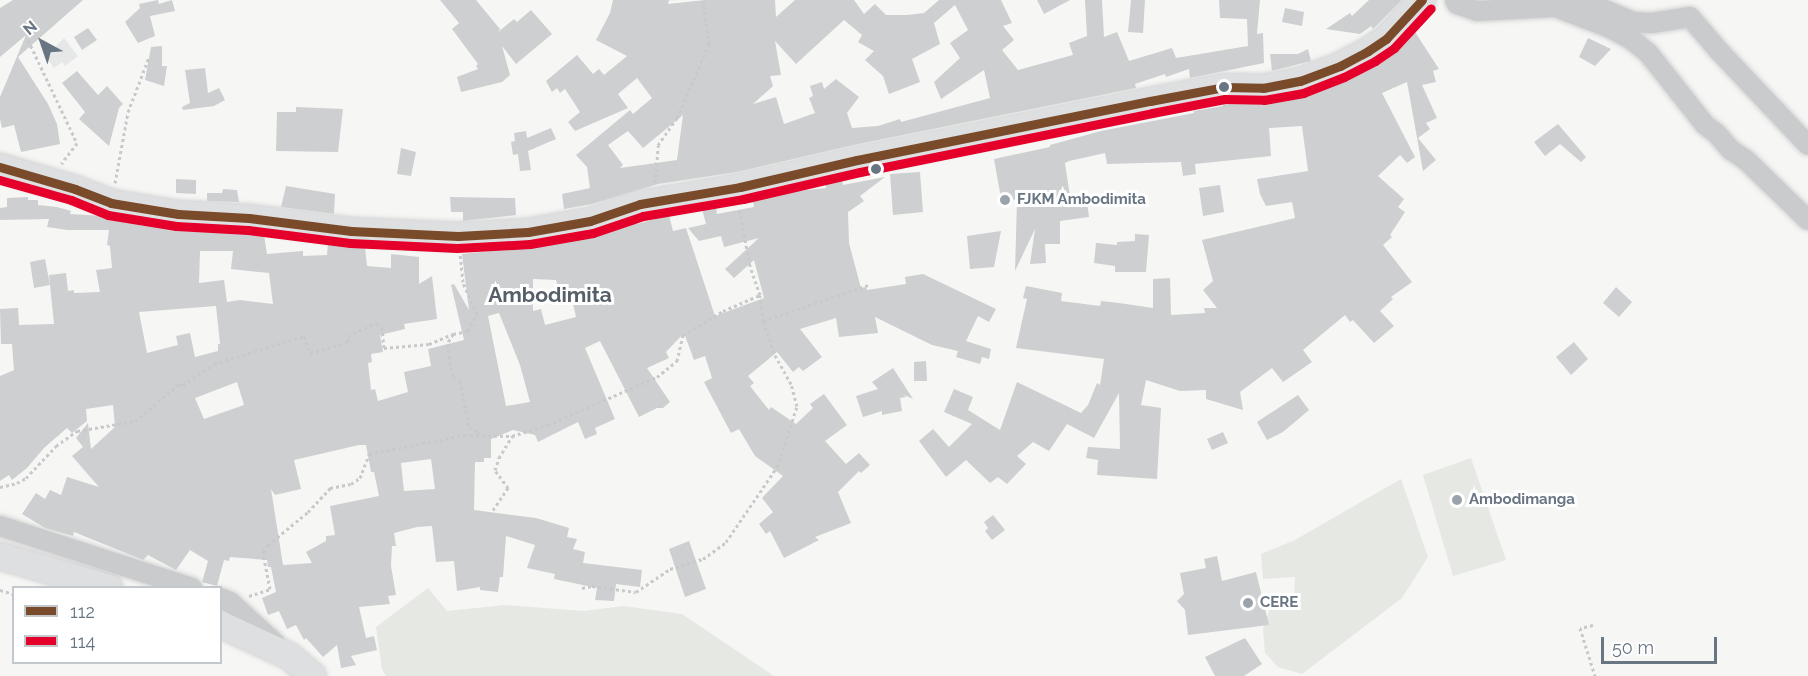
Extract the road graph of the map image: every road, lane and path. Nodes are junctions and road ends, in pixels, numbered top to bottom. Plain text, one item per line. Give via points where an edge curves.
1 (703, 0) edge
2 (1422, 0) edge
3 (1455, 0) edge
4 (1555, 7) junction
5 (28, 40) dead end
6 (149, 57) dead end
7 (1808, 145) edge
8 (0, 167) edge
9 (740, 187) junction
10 (75, 189) junction
11 (675, 198) junction
12 (111, 203) junction
13 (1808, 220) edge
14 (458, 236) junction
15 (868, 285) dead end
16 (760, 295) junction
17 (763, 321) junction
18 (453, 334) junction
19 (479, 436) junction
20 (512, 436) junction
21 (0, 487) edge
22 (493, 510) dead end
23 (0, 526) edge
24 (0, 556) edge
25 (103, 586) edge
26 (186, 586) edge
27 (582, 588) dead end
28 (224, 608) edge
29 (1593, 625) dead end
30 (313, 676) edge
31 (1595, 676) edge

1 - 11 path via 708,49 677,118 658,145 654,192
2 - 9 main road via 1386,39 1368,51 1300,81 1263,88 1224,87 1150,101
3 - 4 street via 1477,11
4 - 7 street via 1572,2 1598,7 1634,22 1690,17
4 - 13 street via 1608,27 1649,54 1704,125
5 - 10 path via 77,143 59,166
6 - 12 path via 128,112
8 - 10 main road
9 - 11 main road
9 - 16 path via 738,214
10 - 12 main road
11 - 14 main road via 640,204 590,221 528,232
12 - 14 main road via 178,214 351,231
14 - 18 path via 463,282 477,314 468,331
15 - 17 path
16 - 17 path
16 - 20 path via 723,310 683,334 677,361 657,377
17 - 27 path via 797,406 777,467 746,516 713,553 670,569 636,592
18 - 19 path via 447,344 453,377 460,381 469,427
18 - 21 path via 429,344 384,348 382,327 376,323 348,336 348,342 310,353 304,336 214,364 179,384 135,421 77,431 56,446 26,478
19 - 20 path
19 - 28 path via 464,435 369,454 360,478 330,488 263,552 270,589
20 - 22 path via 495,470 508,488
23 - 26 street
24 - 25 main road
28 - 30 main road
29 - 31 path via 1580,628

